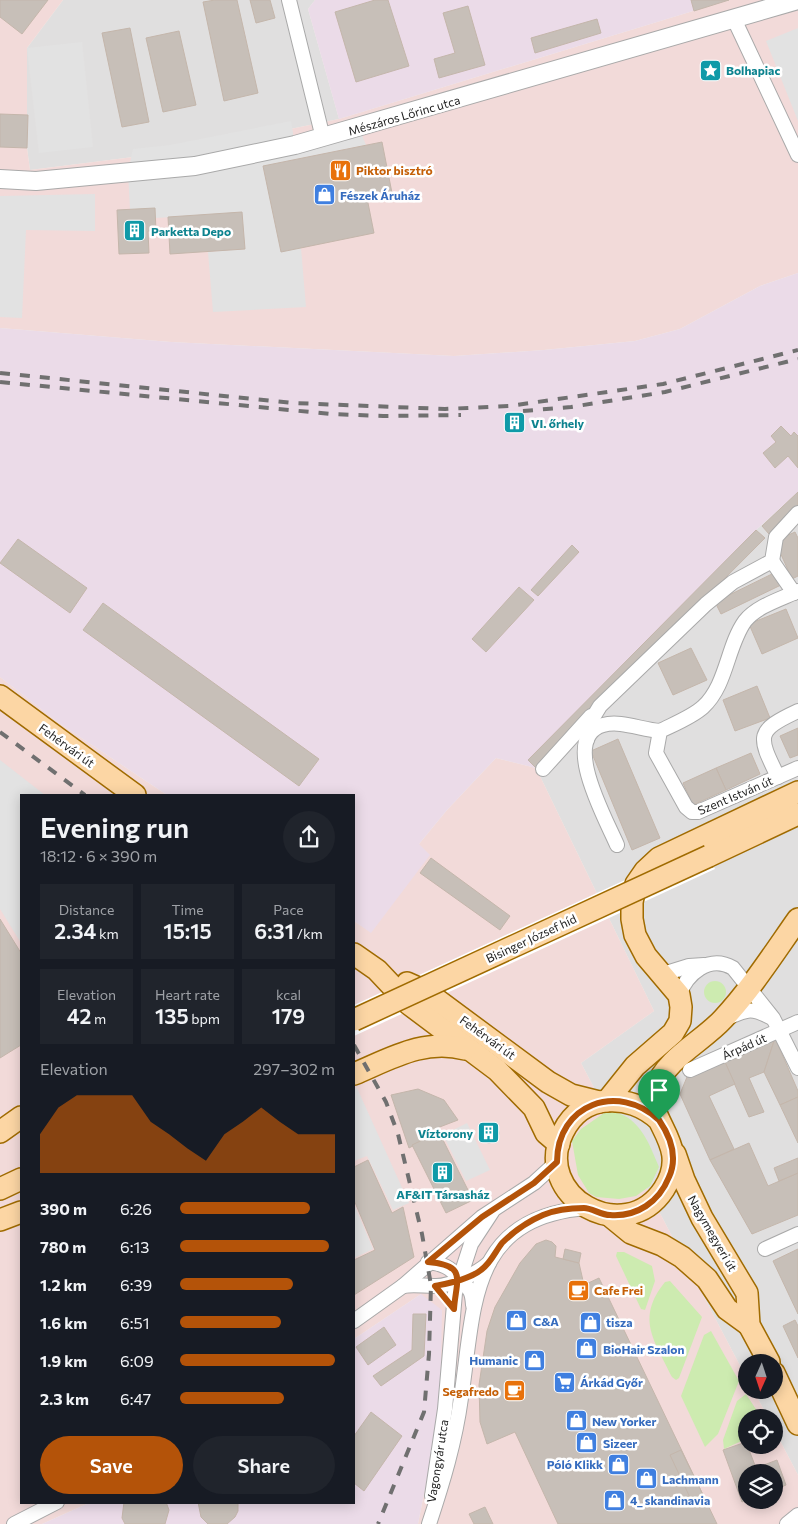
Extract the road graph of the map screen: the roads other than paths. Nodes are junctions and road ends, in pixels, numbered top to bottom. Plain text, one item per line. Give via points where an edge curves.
1 (288, 0) edge
2 (798, 0) edge
3 (734, 20) junction
4 (323, 138) junction
5 (798, 155) edge
6 (0, 179) edge
7 (797, 515) edge
8 (772, 560) junction
9 (796, 592) edge
10 (0, 696) edge
11 (600, 706) junction
12 (798, 711) edge
13 (660, 731) junction
14 (587, 740) junction
15 (798, 768) edge
16 (543, 769) dead end
17 (778, 777) junction
18 (798, 792) edge
19 (134, 794) edge
20 (798, 814) edge
21 (618, 845) dead end
22 (798, 919) edge
23 (355, 955) edge
24 (707, 964) junction
25 (377, 970) junction
26 (660, 975) junction
27 (750, 986) junction
28 (679, 995) junction
29 (773, 1018) junction
30 (355, 1020) edge
31 (722, 1020) junction
32 (798, 1022) edge
33 (781, 1030) junction
34 (470, 1050) junction
35 (798, 1068) edge
36 (690, 1070) dead end
37 (355, 1074) edge
38 (603, 1102) junction
39 (20, 1118) edge
40 (659, 1120) junction
41 (0, 1132) edge
42 (671, 1142) junction
43 (558, 1153) junction
44 (20, 1179) edge
45 (0, 1189) edge
46 (586, 1208) junction
47 (20, 1212) edge
48 (492, 1212) junction
49 (609, 1215) junction
50 (0, 1220) edge
51 (798, 1234) edge
52 (765, 1248) dead end
53 (428, 1262) junction
54 (489, 1263) junction
55 (459, 1279) junction
56 (403, 1286) junction
57 (435, 1286) junction
58 (454, 1309) junction
59 (473, 1310) junction
60 (355, 1320) edge
61 (750, 1325) junction
62 (764, 1354) edge
63 (783, 1392) edge
64 (798, 1424) edge
65 (53, 1504) edge
66 (798, 1515) edge
67 (14, 1524) edge
68 (428, 1524) edge
69 (787, 1524) edge

1 - 4 street
2 - 3 street, Mészáros Lőrinc utca
3 - 4 street, Mészáros Lőrinc utca
3 - 5 street
4 - 6 street, Mészáros Lőrinc utca via 195,166 36,181
7 - 8 street via 776,537
8 - 9 street
8 - 11 street via 733,582 706,604
9 - 13 street via 758,610 746,620 714,694 703,707
10 - 19 main road, Fehérvári út
11 - 14 street via 588,724
11 - 16 street
12 - 17 street, Szent István út via 770,725 763,735 764,749
13 - 14 street via 602,725
13 - 17 street, Szent István út via 656,753 686,807 692,812
14 - 21 street via 584,753 586,770
15 - 17 street, Szent István út
18 - 26 main road via 659,858 645,871 636,884 632,919 635,935
20 - 30 main road, Bisinger József híd, bridge
22 - 27 main road
23 - 25 main road, Fehérvári út
24 - 26 street
24 - 27 street via 726,964
24 - 28 street via 686,979
25 - 34 main road, Fehérvári út via 408,1004
25 - 38 main road, Fehérvári út via 425,991 548,1082 571,1095
26 - 28 main road
27 - 29 street
27 - 31 main road
28 - 38 main road via 682,1007 680,1021 673,1033 635,1066
29 - 31 street via 756,1010 743,1011
29 - 33 street
31 - 40 main road via 674,1062 660,1080 654,1090 652,1104
32 - 33 street, Árpád út
33 - 35 street
33 - 36 street, Árpád út
34 - 37 main road via 438,1045 418,1048
34 - 43 main road, Fehérvári út via 497,1070 534,1108
38 - 40 main road via 630,1102
38 - 43 main road via 578,1113 563,1132
39 - 41 main road
40 - 42 main road
42 - 49 main road via 670,1174 654,1201 625,1215
42 - 61 main road, Nagymegyeri út via 702,1218 747,1293
43 - 46 main road via 560,1176 566,1188
43 - 48 street via 540,1178
44 - 45 main road
46 - 49 main road
46 - 54 street via 542,1215 502,1244
47 - 50 main road
48 - 53 street
48 - 55 street, Vagongyár utca via 471,1244
49 - 61 main road, Nagymegyeri út via 631,1233 682,1257 707,1279 727,1309
51 - 52 street
53 - 55 street via 451,1267
53 - 56 street
54 - 55 street via 480,1271
54 - 59 street, Vagongyár utca
55 - 57 street
55 - 58 street, Vagongyár utca
55 - 59 street via 471,1292
56 - 57 street
56 - 60 street
57 - 58 street
58 - 68 street, Vagongyár utca via 445,1409
59 - 68 street, Vagongyár utca via 452,1453
61 - 62 main road, Nagymegyeri út
63 - 64 main road
65 - 67 street
66 - 69 street

